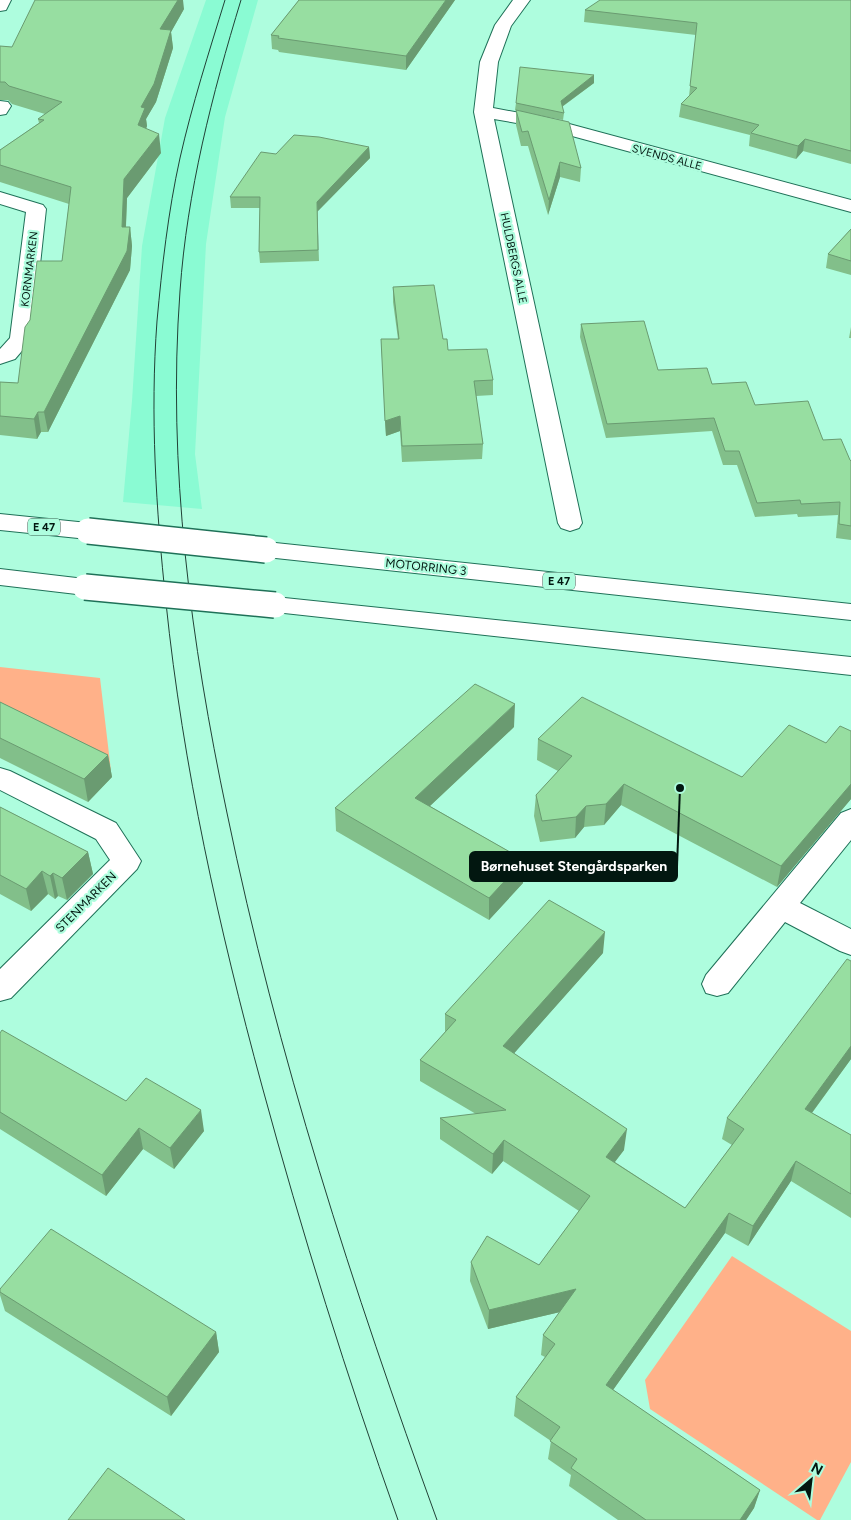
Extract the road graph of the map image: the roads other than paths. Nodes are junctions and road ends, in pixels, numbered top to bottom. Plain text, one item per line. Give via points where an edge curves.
1 (3, 0) edge
2 (522, 0) edge
3 (0, 6) edge
4 (482, 112) junction
5 (0, 198) edge
6 (851, 206) edge
7 (0, 357) edge
8 (0, 522) edge
9 (570, 523) dead end
10 (0, 577) edge
11 (851, 612) edge
12 (851, 666) edge
13 (0, 778) edge
14 (851, 820) edge
15 (782, 907) junction
16 (851, 943) edge
17 (717, 984) dead end
18 (0, 989) edge

1 - 3 main road
2 - 4 main road, HULDBERGS ALLE via 503,25 489,62
4 - 6 main road, SVENDS ALLE via 541,122
4 - 9 main road, HULDBERGS ALLE
5 - 7 main road, KORNMARKEN via 36,209 21,339 8,354
8 - 11 main road, MOTORRING 3 / E 47, bridge
10 - 12 main road, bridge
13 - 18 main road, STENMARKEN via 106,831 127,861
14 - 15 main road
15 - 16 main road
15 - 17 main road

